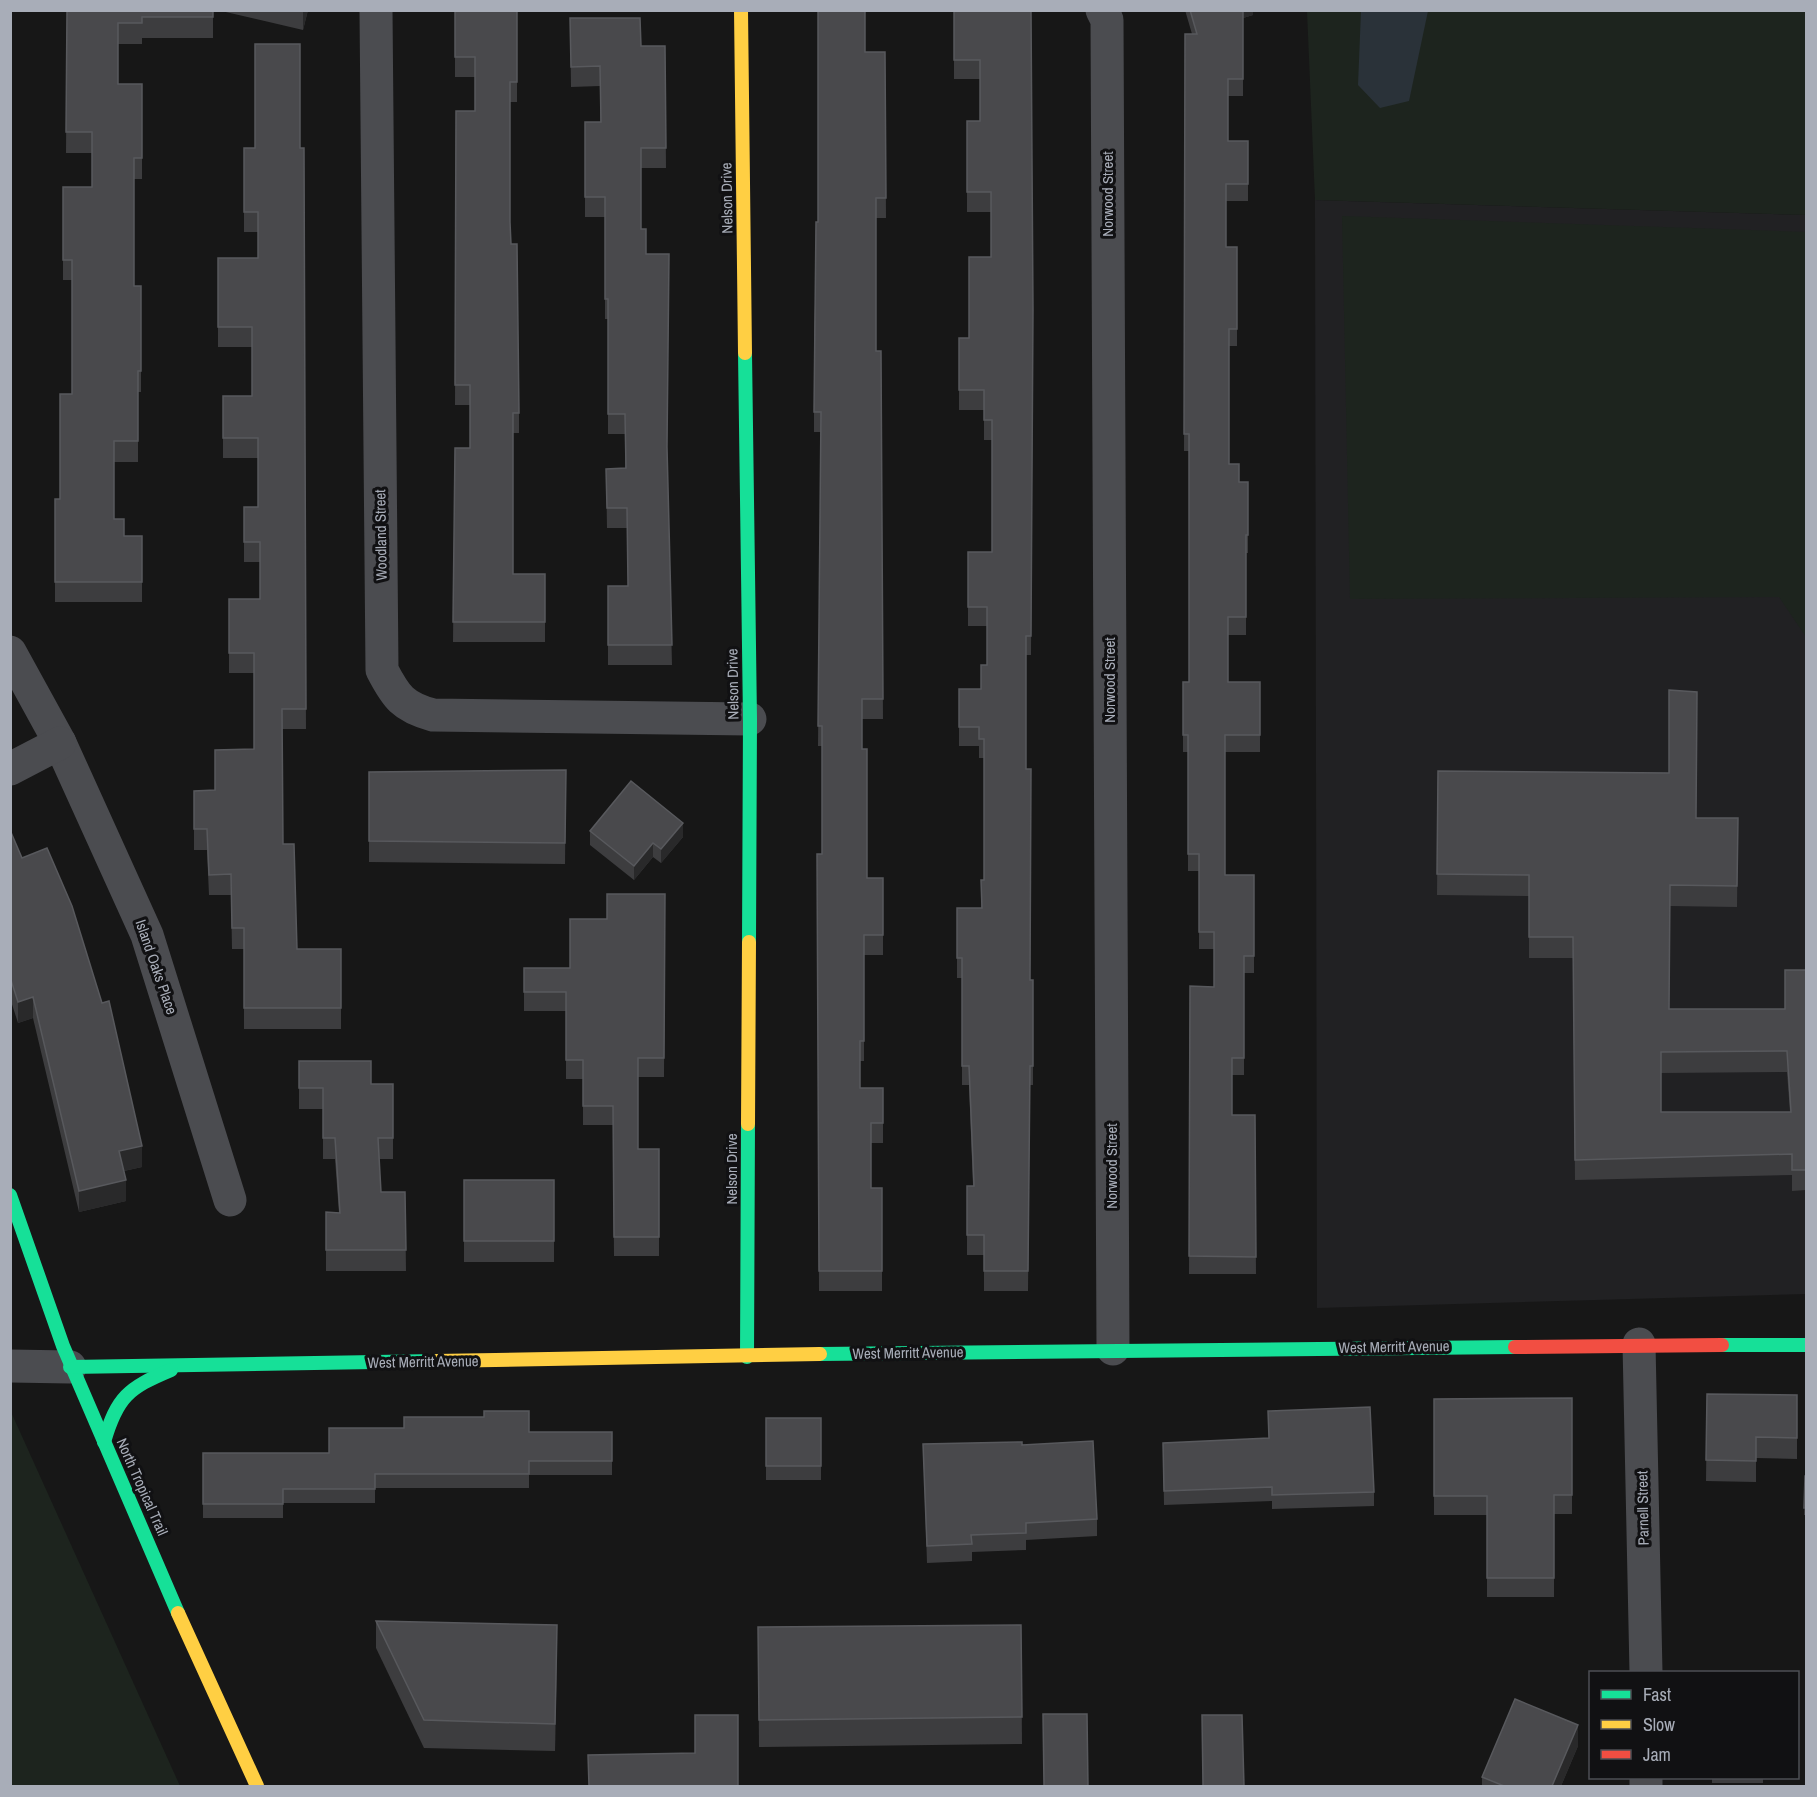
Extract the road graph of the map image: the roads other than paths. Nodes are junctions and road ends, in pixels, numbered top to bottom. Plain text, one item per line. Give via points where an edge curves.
1 (376, 10) edge
2 (741, 10) edge
3 (1102, 10) edge
4 (10, 652) edge
5 (750, 719) junction
6 (60, 743) junction
7 (10, 769) edge
8 (10, 1195) edge
9 (231, 1200) dead end
10 (1639, 1344) junction
11 (1806, 1345) edge
12 (1113, 1349) junction
13 (747, 1357) junction
14 (182, 1365) junction
15 (10, 1366) edge
16 (70, 1367) junction
17 (104, 1442) junction
18 (1646, 1671) edge
19 (257, 1786) edge

1 - 5 street, Woodland Street via 382,670 393,692 411,709 433,715
2 - 5 street, Nelson Drive
3 - 12 street, Norwood Street via 1107,20
4 - 6 street, Island Oaks Place
5 - 13 street, Nelson Drive
6 - 7 street
6 - 9 street, Island Oaks Place via 147,935
8 - 16 street, North Tropical Trail
10 - 11 street, West Merritt Avenue
10 - 12 street, West Merritt Avenue
10 - 18 street, Parnell Street
12 - 13 street, West Merritt Avenue
13 - 14 street, West Merritt Avenue
14 - 16 street, West Merritt Avenue
14 - 17 street via 121,1396 112,1411
15 - 16 street, West Merritt Avenue
16 - 17 street, North Tropical Trail
17 - 19 street, North Tropical Trail

